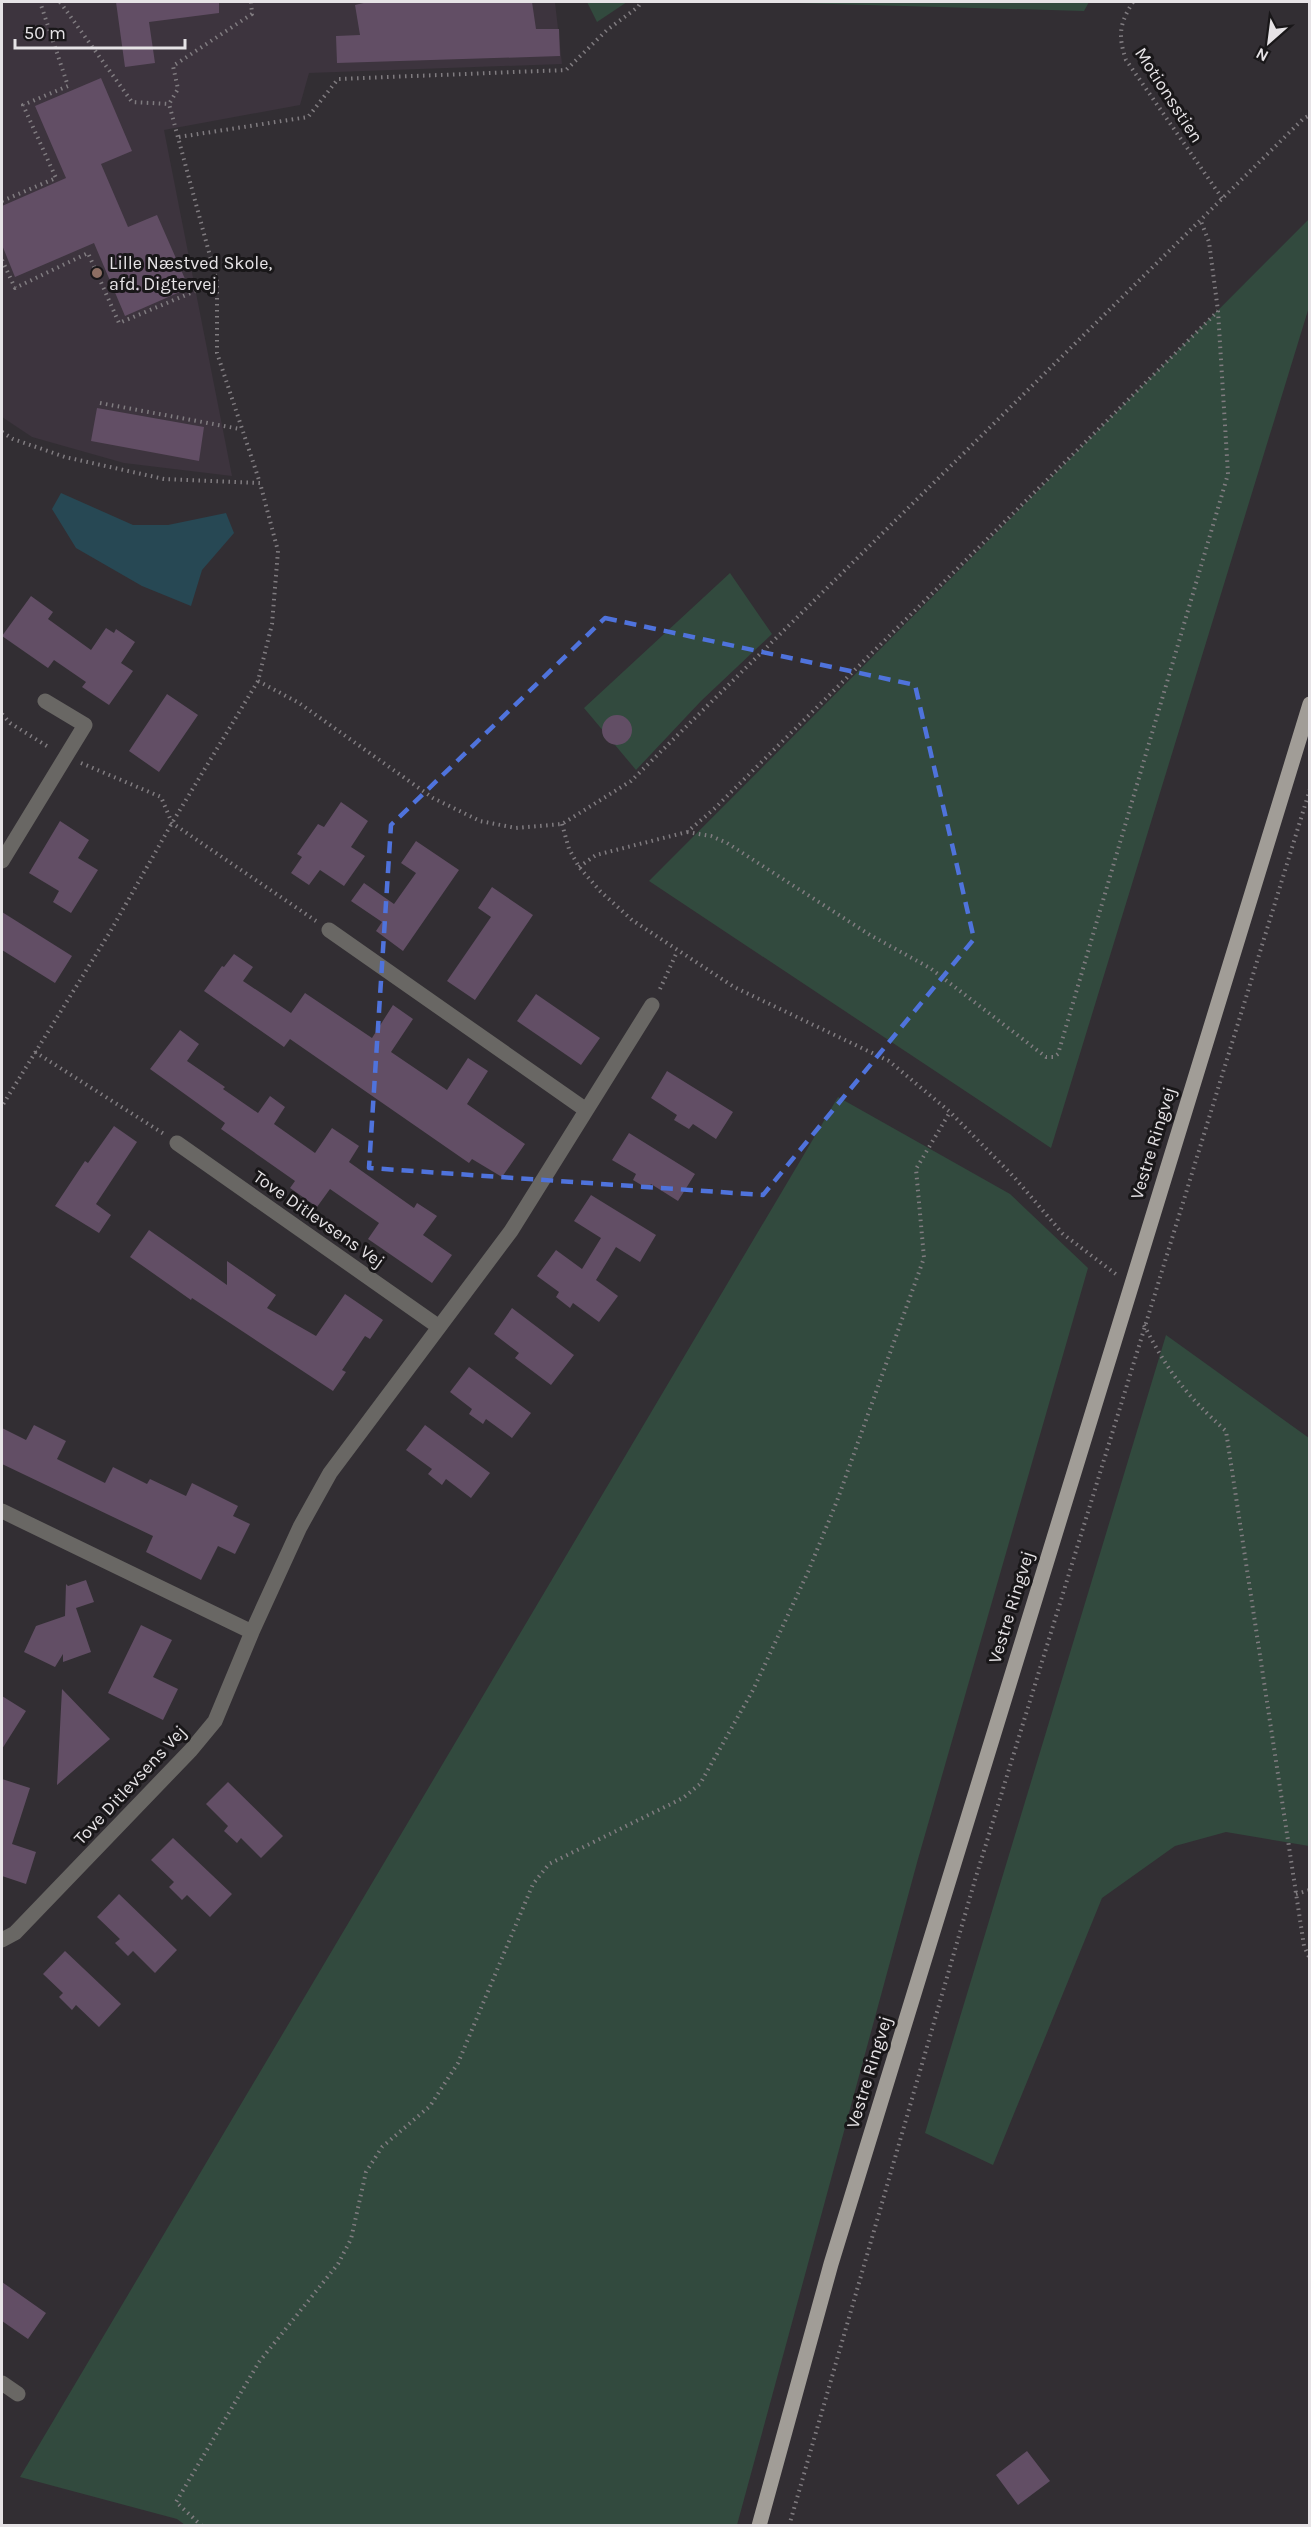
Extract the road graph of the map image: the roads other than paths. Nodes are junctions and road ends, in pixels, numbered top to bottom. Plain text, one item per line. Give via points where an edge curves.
1 (45, 701) dead end
2 (1310, 704) edge
3 (2, 861) edge
4 (328, 930) road end
5 (652, 1005) road end
6 (586, 1110) junction
7 (177, 1143) road end
8 (439, 1327) junction
9 (2, 1511) edge
10 (252, 1632) junction
11 (2, 1940) edge
12 (2, 2383) edge
13 (18, 2394) dead end
14 (759, 2526) edge

1 - 3 street via 85,725
2 - 14 main road, Vestre Ringvej via 831,2264
4 - 6 street
5 - 6 street, Tove Ditlevsens Vej
6 - 8 street, Tove Ditlevsens Vej via 511,1231
7 - 8 street, Tove Ditlevsens Vej
8 - 10 street, Tove Ditlevsens Vej via 330,1473 300,1527
9 - 10 street
10 - 11 street, Tove Ditlevsens Vej via 214,1721 191,1750 15,1933
12 - 13 street

